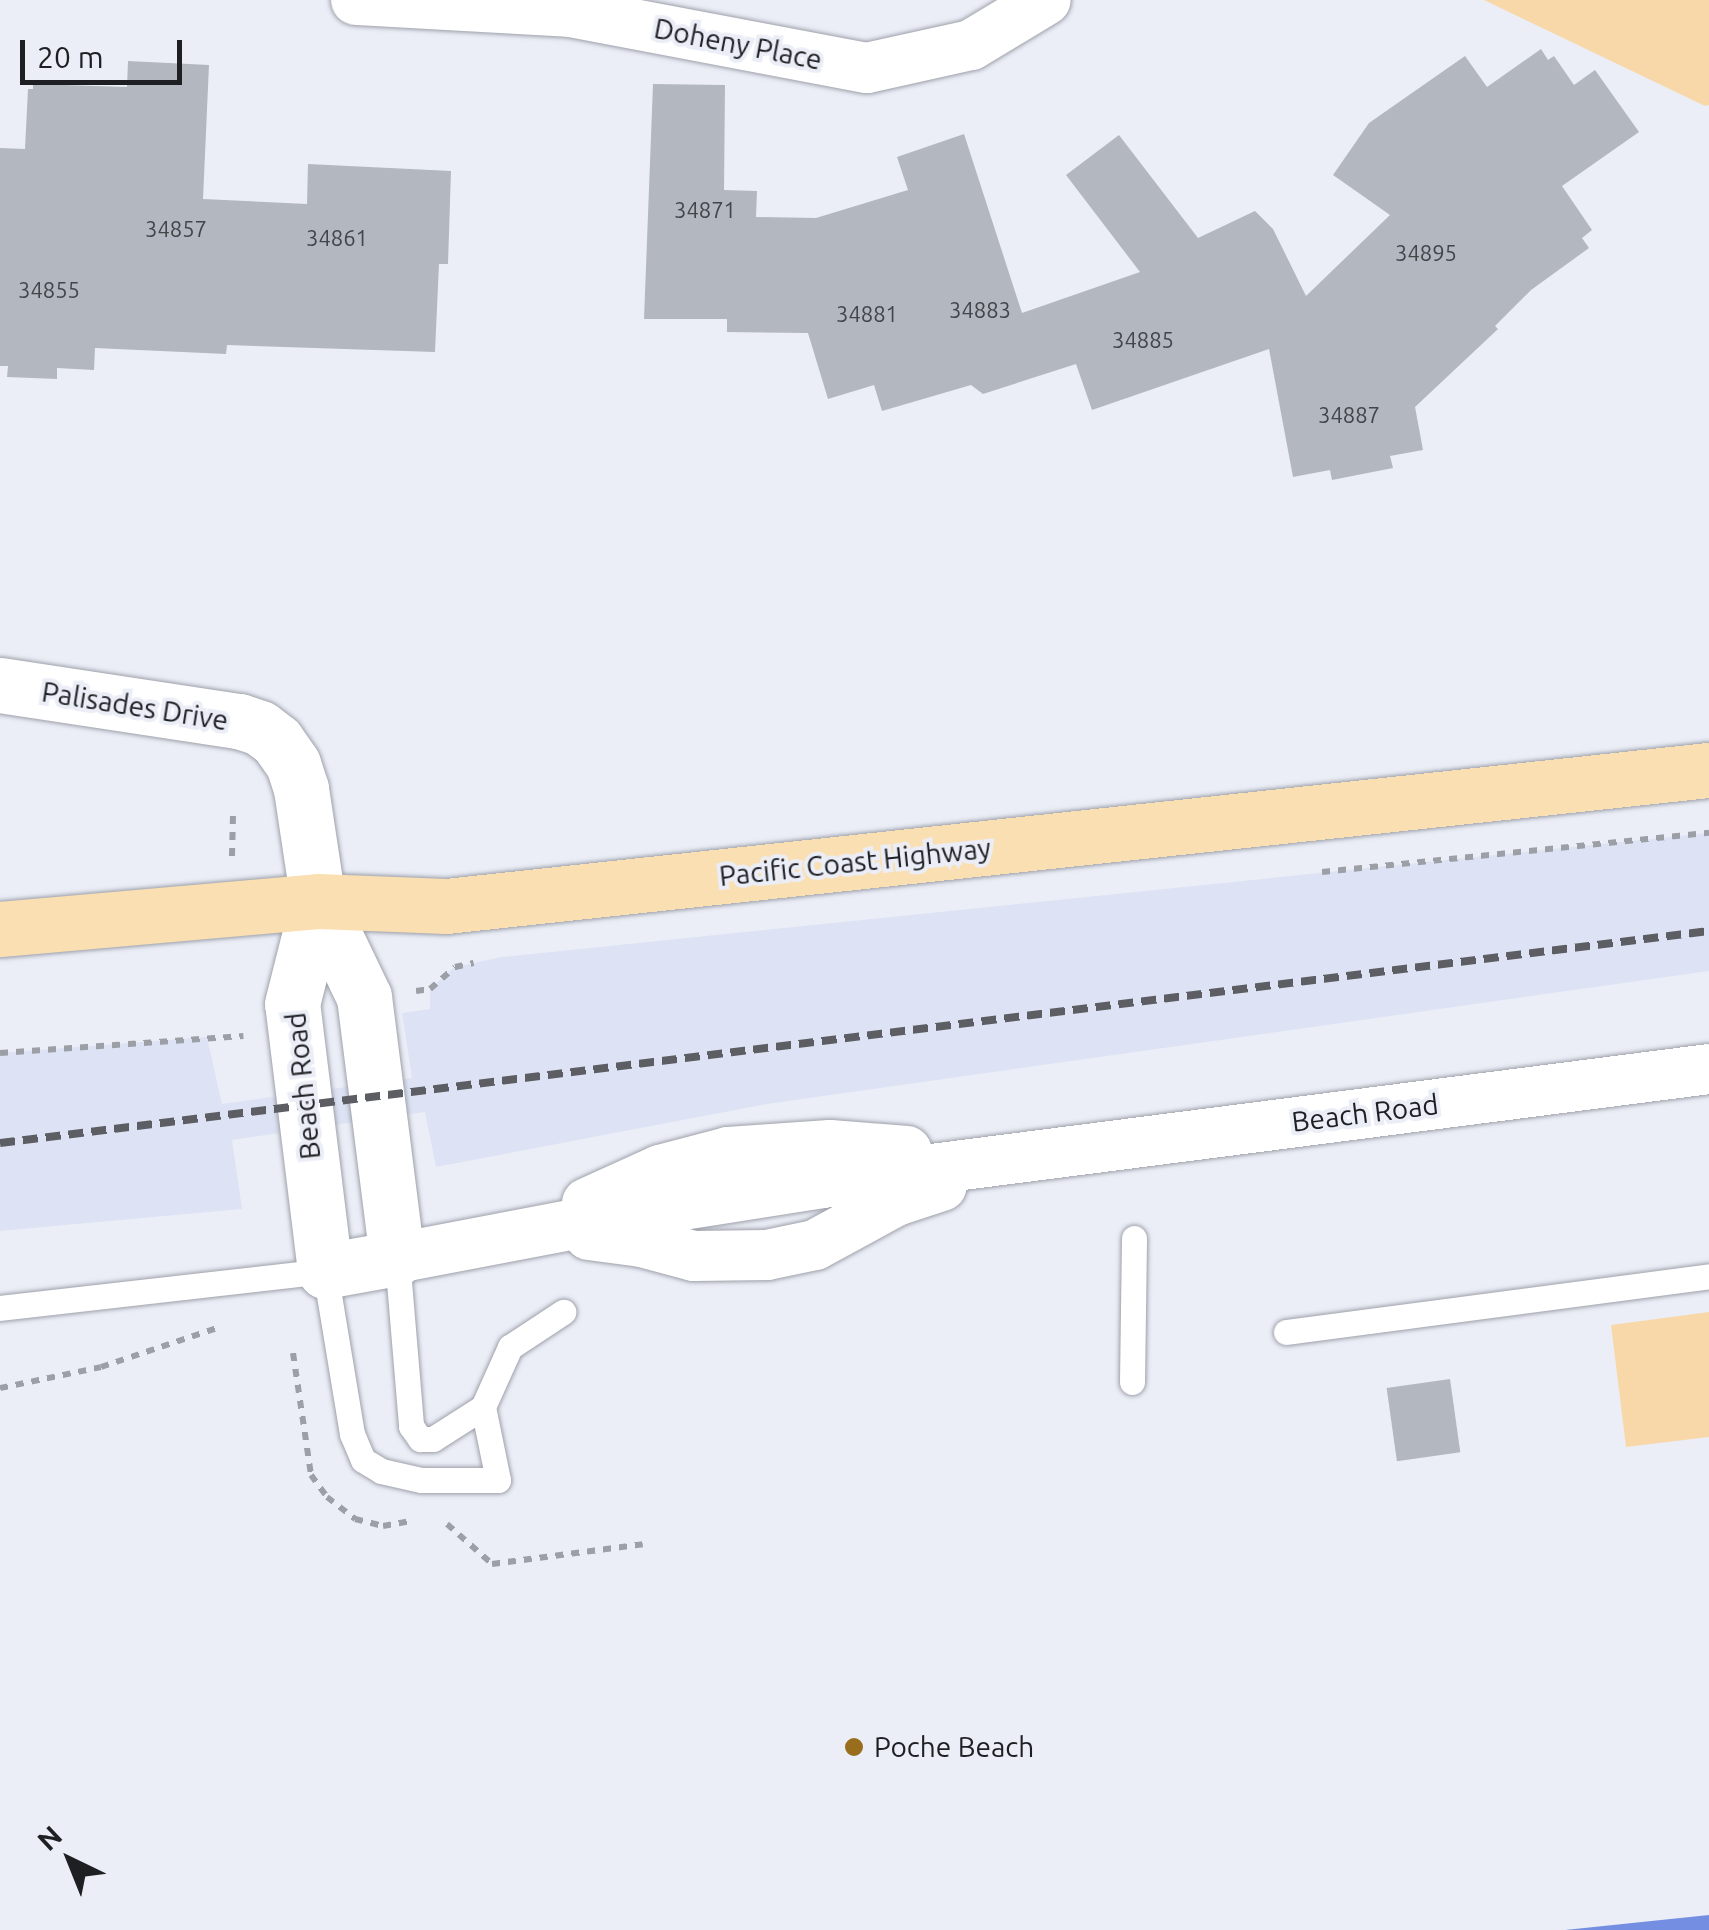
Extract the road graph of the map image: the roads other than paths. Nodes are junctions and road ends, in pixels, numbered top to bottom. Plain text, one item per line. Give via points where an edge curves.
1 (356, 0) edge
2 (1046, 0) edge
3 (0, 685) edge
4 (1709, 770) edge
5 (318, 901) junction
6 (0, 929) edge
7 (1709, 1069) edge
8 (1022, 1158) junction
9 (539, 1232) junction
10 (1134, 1238) dead end
11 (397, 1258) junction
12 (325, 1270) junction
13 (1709, 1276) edge
14 (0, 1308) edge
15 (563, 1312) dead end
16 (1286, 1332) dead end
17 (1132, 1382) dead end
18 (483, 1407) junction

1 - 2 street, Doheny Place via 570,12 867,68 971,46
3 - 5 street, Palisades Drive via 260,728 293,764
4 - 5 main road, Pacific Coast Highway via 446,906
5 - 6 main road, Pacific Coast Highway
5 - 11 street via 364,996
5 - 12 street, Beach Road via 292,1004
7 - 8 street, Beach Road
8 - 9 street, Beach Road
8 - 9 street, Beach Road via 896,1201 815,1245 768,1255 694,1256 621,1238
9 - 11 street, Beach Road
10 - 17 lane
11 - 12 street, Beach Road
11 - 18 lane via 411,1426 420,1439 433,1439
12 - 14 lane
12 - 18 lane via 352,1434 363,1460 421,1480 498,1480
13 - 16 lane
15 - 18 lane via 510,1348

